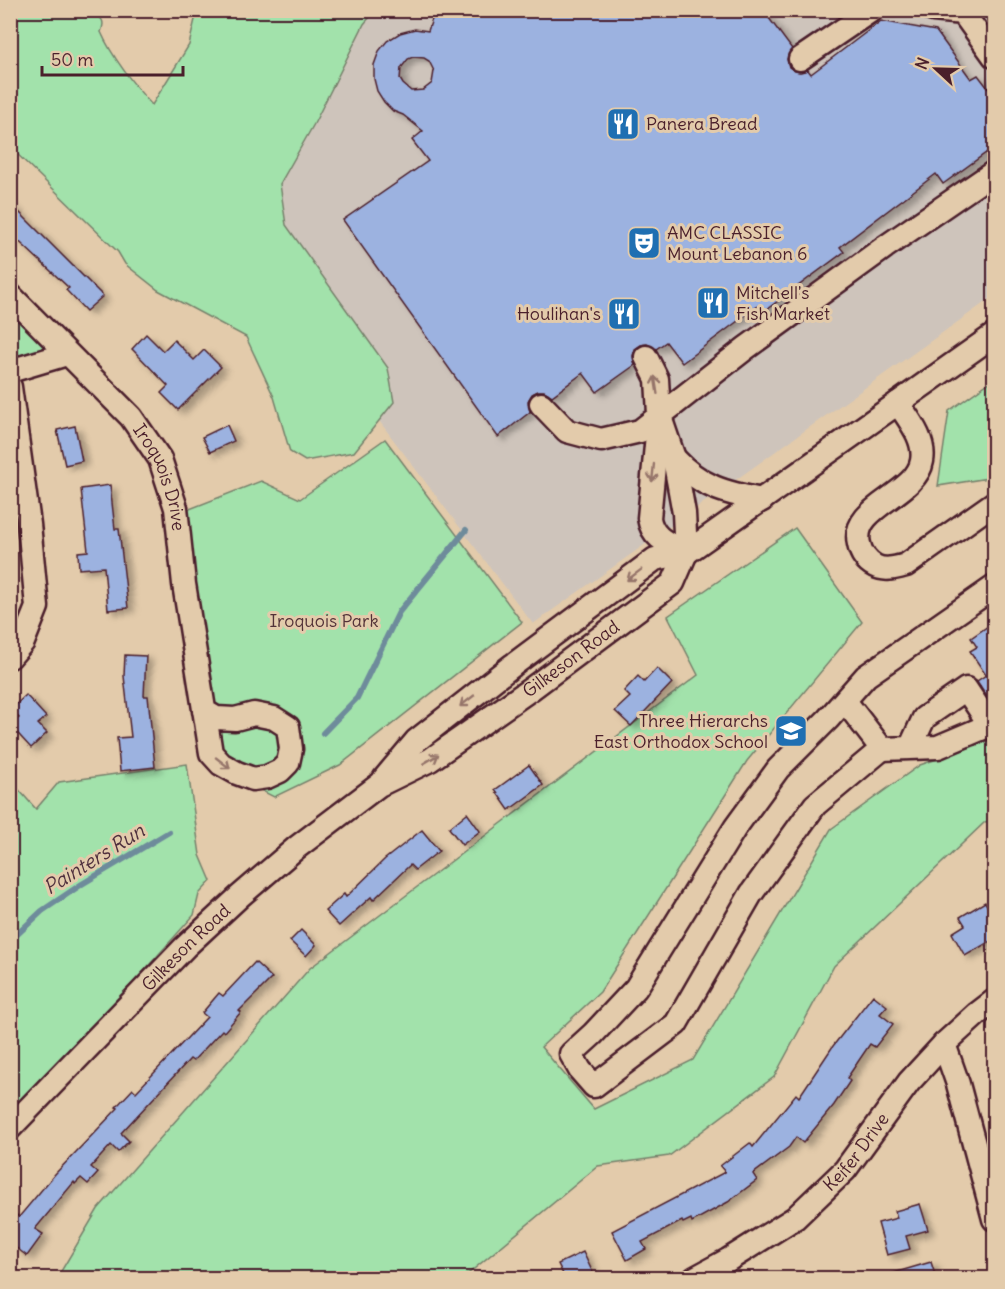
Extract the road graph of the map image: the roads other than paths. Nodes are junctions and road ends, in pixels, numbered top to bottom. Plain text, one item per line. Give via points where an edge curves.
1 (872, 10) edge
2 (933, 10) edge
3 (994, 56) edge
4 (800, 59) dead end
5 (994, 174) edge
6 (10, 295) edge
7 (993, 334) edge
8 (67, 354) junction
9 (646, 357) dead end
10 (10, 371) edge
11 (10, 387) edge
12 (898, 403) junction
13 (541, 404) dead end
14 (659, 414) junction
15 (674, 458) junction
16 (762, 500) junction
17 (994, 503) edge
18 (686, 553) junction
19 (994, 587) edge
20 (10, 657) edge
21 (845, 701) junction
22 (204, 711) dead end
23 (912, 746) dead end
24 (882, 749) junction
25 (379, 785) junction
26 (994, 1001) edge
27 (944, 1044) junction
28 (10, 1128) edge
29 (994, 1219) edge
30 (695, 1278) edge

1 - 4 street
2 - 3 street via 963,14
5 - 14 street via 885,247
6 - 8 street, Iroquois Drive
7 - 12 street, Gilkeson Road
8 - 10 street
8 - 22 street, Iroquois Drive via 131,417 160,459 176,508
14 -> 9 street via 657,378
11 - 20 street via 38,607 23,642
12 - 16 street, Gilkeson Road
12 - 17 street via 919,436 923,460 913,481 870,513 862,524 857,536 868,562 891,569 906,565
13 - 14 street via 567,431 601,440 640,431
14 - 15 street
14 -> 18 street via 650,526 660,539
15 - 16 street via 692,476 715,489
15 - 18 street via 684,513
16 - 18 street, Gilkeson Road
18 -> 25 street, Gilkeson Road via 655,559 513,665 416,741
25 -> 18 street, Gilkeson Road via 430,760 673,583
19 - 21 street via 867,676
21 - 24 street
21 - 24 street via 778,769 735,828 636,988 571,1054 594,1086 676,1024 751,894 815,805
23 - 24 street
25 - 28 street, Gilkeson Road via 296,848 185,947
26 - 27 street, Keifer Drive
27 - 29 street
27 - 30 street, Keifer Drive via 909,1082 845,1170 795,1218

